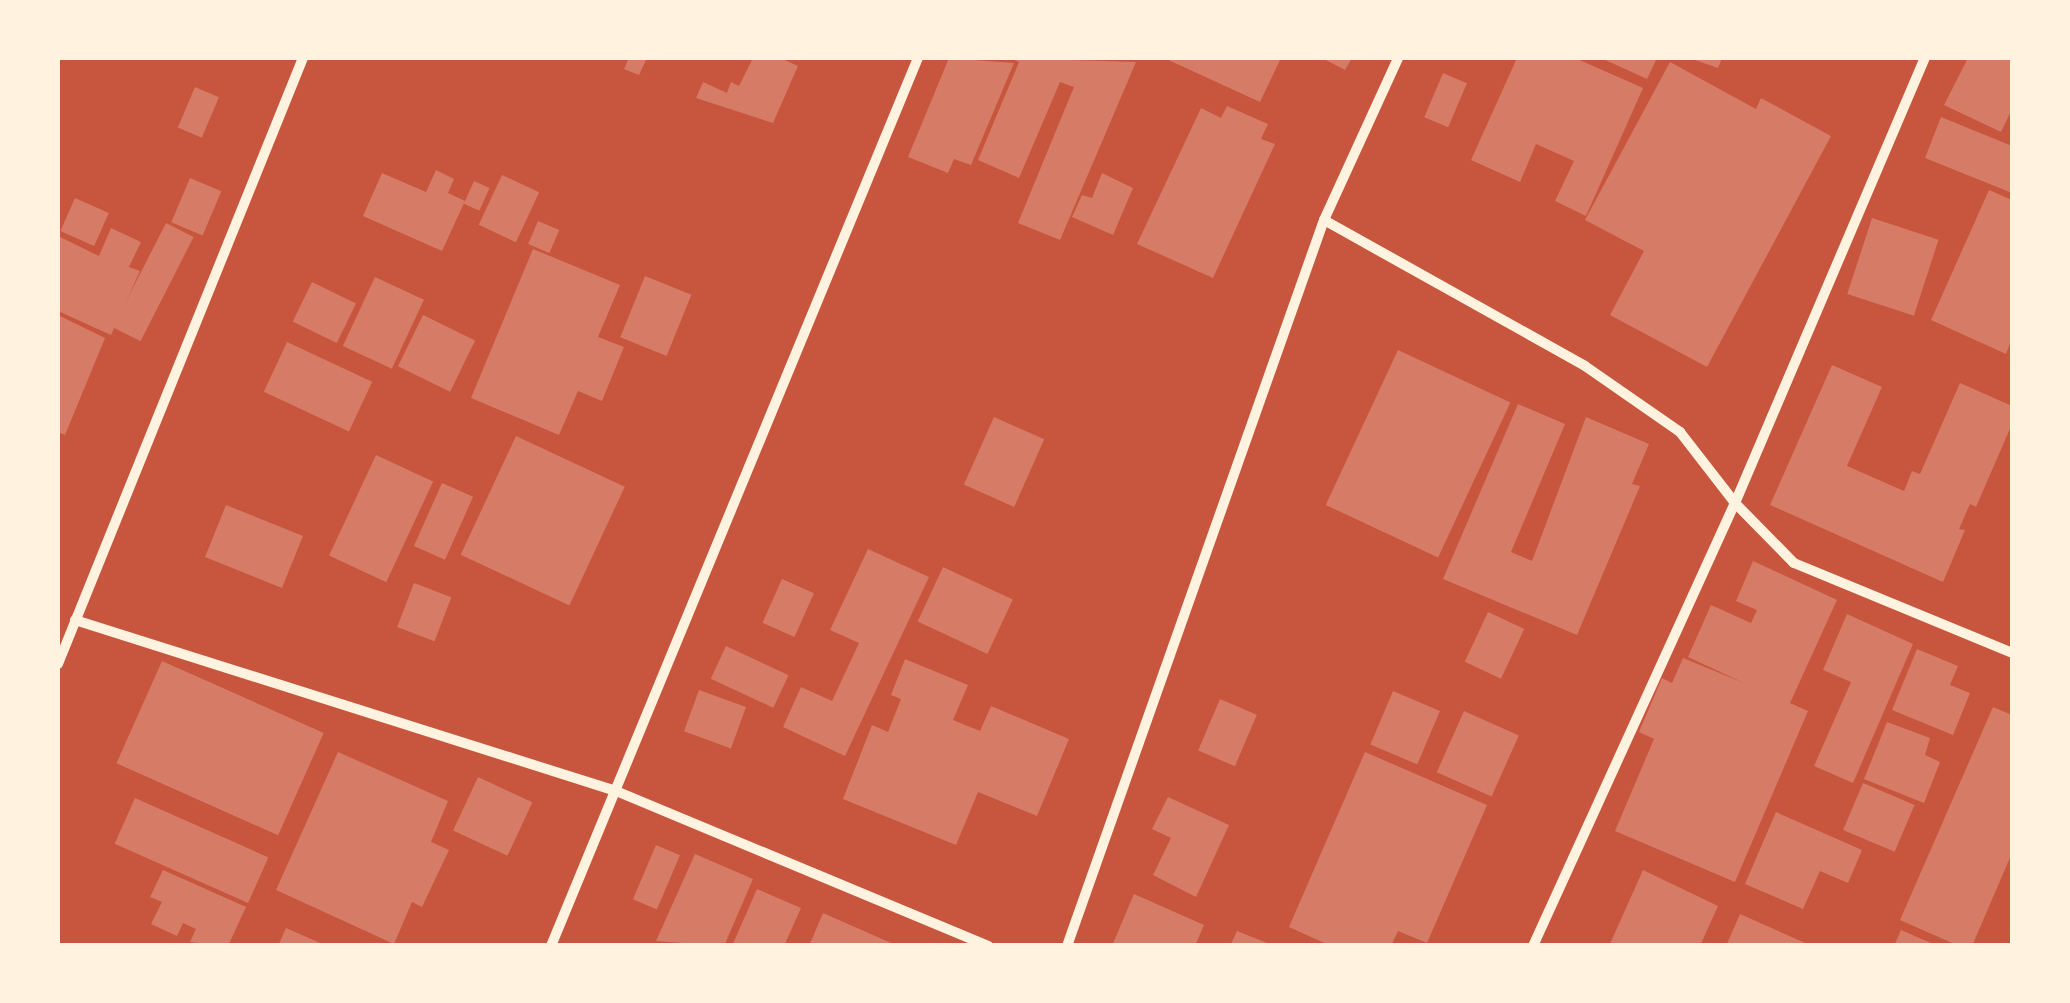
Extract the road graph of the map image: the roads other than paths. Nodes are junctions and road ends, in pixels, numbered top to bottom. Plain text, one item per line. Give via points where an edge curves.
1 (303, 58) edge
2 (918, 58) edge
3 (1398, 58) edge
4 (1925, 58) edge
5 (1324, 220) junction
6 (1734, 503) junction
7 (75, 620) junction
8 (2012, 653) edge
9 (58, 664) edge
10 (616, 790) junction
11 (551, 946) edge
12 (988, 946) edge
13 (1067, 946) edge
14 (1533, 946) edge

1 - 7 street
2 - 10 street
3 - 5 street
4 - 6 street
5 - 6 street via 1585,366 1680,432
5 - 13 street
6 - 8 street via 1794,563
6 - 14 street
7 - 9 street
7 - 10 street
10 - 11 street
10 - 12 street

